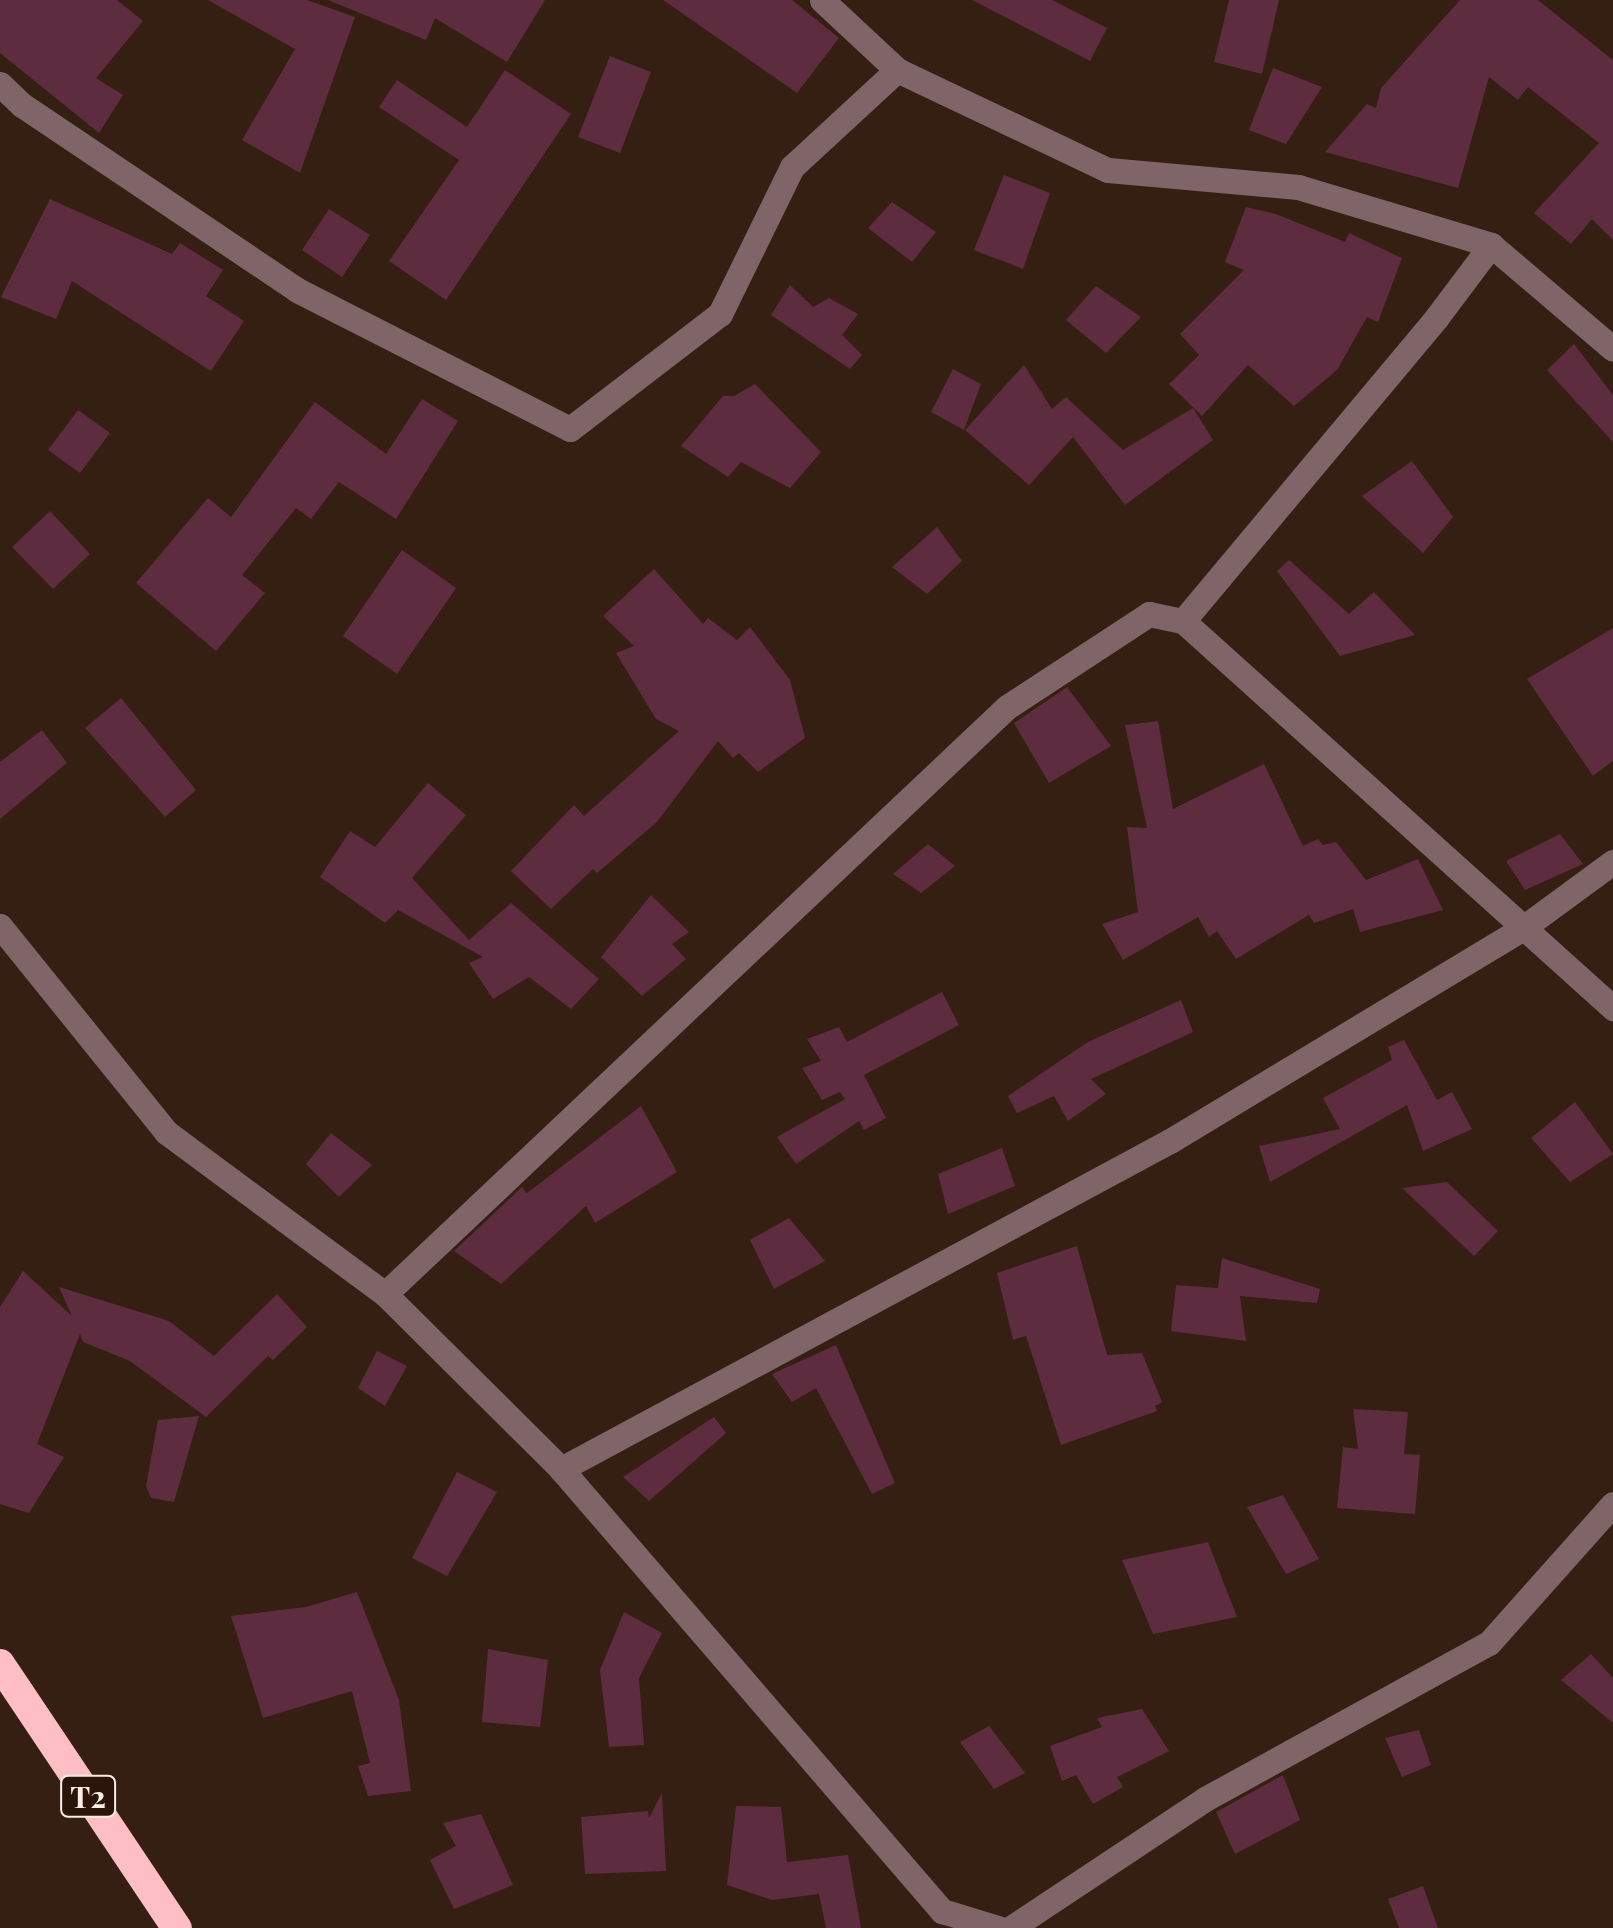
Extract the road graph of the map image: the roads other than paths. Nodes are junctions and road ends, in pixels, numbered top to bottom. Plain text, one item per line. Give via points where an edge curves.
1 (822, 0) edge
2 (897, 70) junction
3 (0, 84) edge
4 (1491, 245) junction
5 (1613, 348) edge
6 (1183, 620) junction
7 (1613, 862) edge
8 (0, 926) edge
9 (1523, 928) junction
10 (1613, 1008) edge
11 (385, 1294) junction
12 (560, 1468) junction
13 (1613, 1504) edge
14 (0, 1664) edge
15 (176, 1928) edge
16 (998, 1928) edge
17 (1011, 1928) edge

1 - 2 street
2 - 3 street via 792,167 720,314 570,429 297,290
2 - 4 street via 1108,170 1298,186
4 - 5 street
4 - 6 street
6 - 9 street
6 - 11 street via 1149,614 1006,708
7 - 9 street
8 - 11 street via 166,1132
9 - 10 street
9 - 12 street via 1170,1141
11 - 12 street
12 - 16 street via 942,1911
13 - 17 street via 1489,1643 1206,1799
14 - 15 highway, T2

